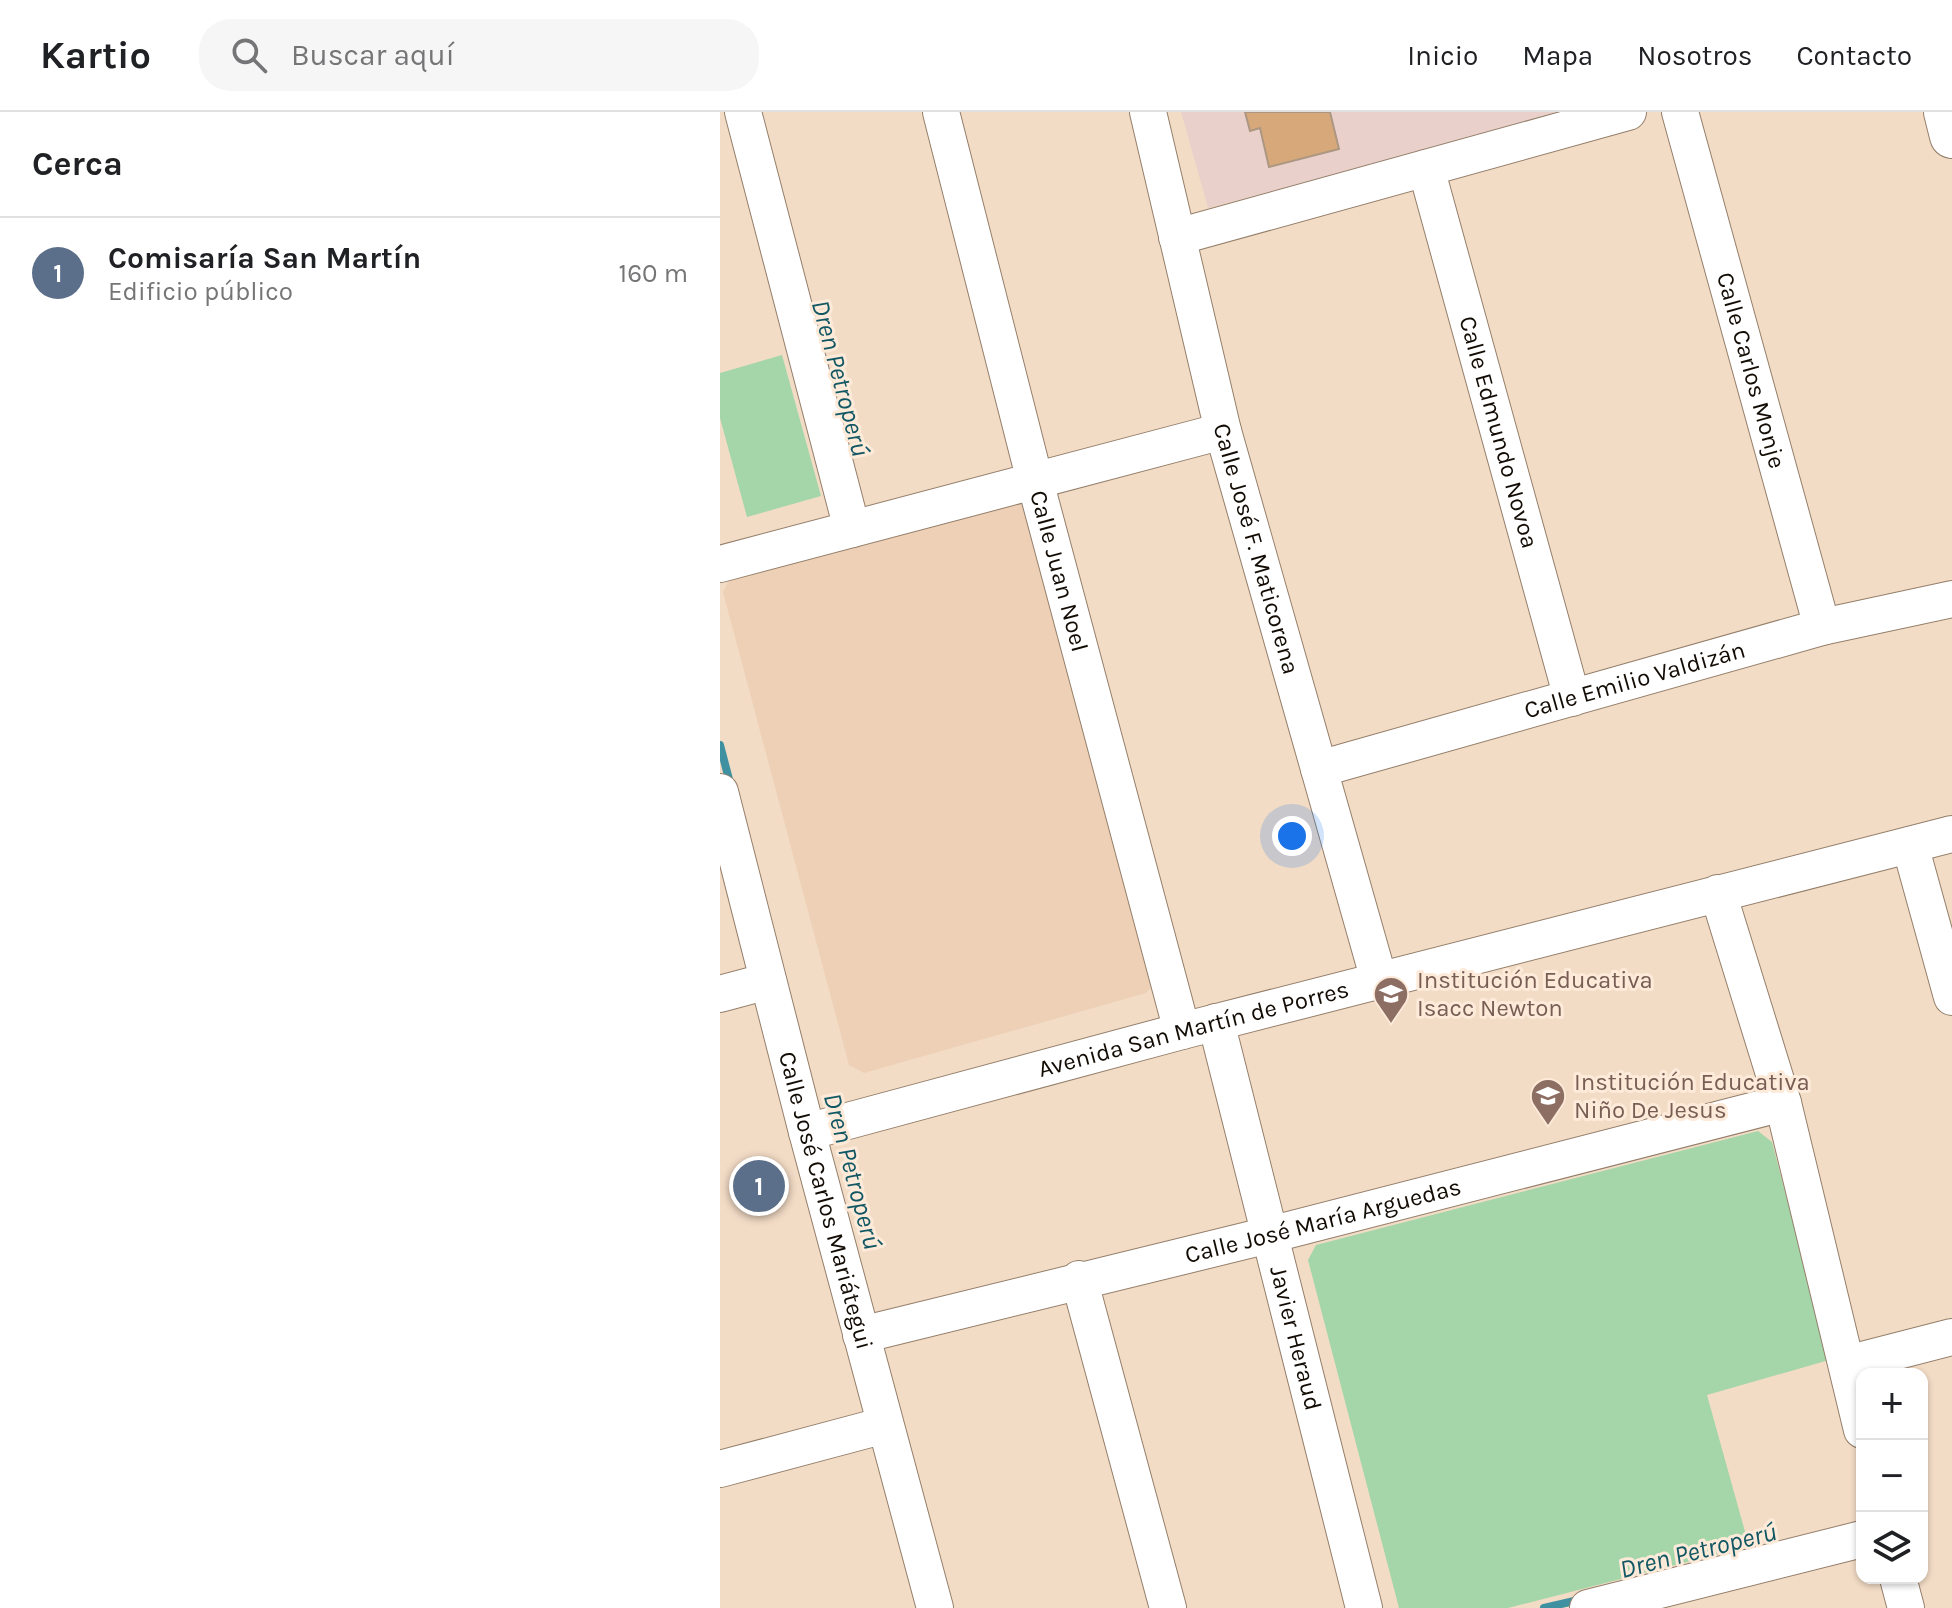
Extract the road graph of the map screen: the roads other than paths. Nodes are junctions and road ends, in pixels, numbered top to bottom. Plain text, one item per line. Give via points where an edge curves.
1 (743, 112) edge
2 (941, 112) edge
3 (1148, 112) edge
4 (1628, 112) edge
5 (1680, 112) edge
6 (1946, 112) edge
7 (1952, 136) edge
8 (1426, 168) junction
9 (1177, 237) junction
10 (1223, 431) junction
11 (1035, 481) junction
12 (852, 529) junction
13 (720, 564) edge
14 (1952, 599) edge
15 (1822, 627) junction
16 (1572, 698) junction
17 (1319, 769) junction
18 (720, 792) edge
19 (1952, 834) edge
20 (1910, 845) junction
21 (1718, 893) junction
22 (1379, 980) junction
23 (768, 981) junction
24 (720, 994) edge
25 (1952, 997) edge
26 (1199, 1027) junction
27 (1783, 1103) junction
28 (807, 1132) junction
29 (1269, 1235) junction
30 (1079, 1279) junction
31 (861, 1335) junction
32 (1952, 1337) edge
33 (1847, 1364) junction
34 (1856, 1404) edge
35 (885, 1425) junction
36 (720, 1469) edge
37 (1856, 1541) edge
38 (1900, 1584) edge
39 (935, 1608) edge
40 (1168, 1608) edge
41 (1364, 1608) edge
42 (1588, 1608) edge
43 (1906, 1608) edge

1 - 12 street
2 - 11 street, Calle Juan Noel
3 - 9 street, Calle José F. Maticorena
4 - 8 street
5 - 15 street, Calle Carlos Monje
6 - 7 main road
8 - 9 street
8 - 16 street, Calle Edmundo Novoa
9 - 10 street, Calle José F. Maticorena
10 - 11 street
10 - 17 street, Calle José F. Maticorena
11 - 12 street
11 - 26 street, Calle Juan Noel
12 - 13 street
14 - 15 street, Calle Emilio Valdizán
15 - 16 street, Calle Emilio Valdizán
16 - 17 street, Calle Emilio Valdizán
17 - 22 street, Calle José F. Maticorena
18 - 23 street, Calle José Carlos Mariátegui
19 - 20 street, Avenida San Martín de Porres
20 - 21 street, Avenida San Martín de Porres
20 - 25 street
21 - 22 street, Avenida San Martín de Porres
21 - 27 street
22 - 26 street, Avenida San Martín de Porres
23 - 24 street
23 - 28 street, Calle José Carlos Mariátegui
26 - 28 street, Avenida San Martín de Porres
26 - 29 street, Javier Heraud
27 - 29 street, Calle José María Arguedas
27 - 33 street
28 - 31 street, Calle José Carlos Mariátegui
29 - 30 street, Calle José María Arguedas
29 - 41 street, Javier Heraud
30 - 31 street, Calle José María Arguedas
30 - 40 street
31 - 35 street, Calle José Carlos Mariátegui
32 - 33 street
33 - 34 street
35 - 36 street
35 - 39 street, Calle José Carlos Mariátegui
37 - 42 street
38 - 43 street

